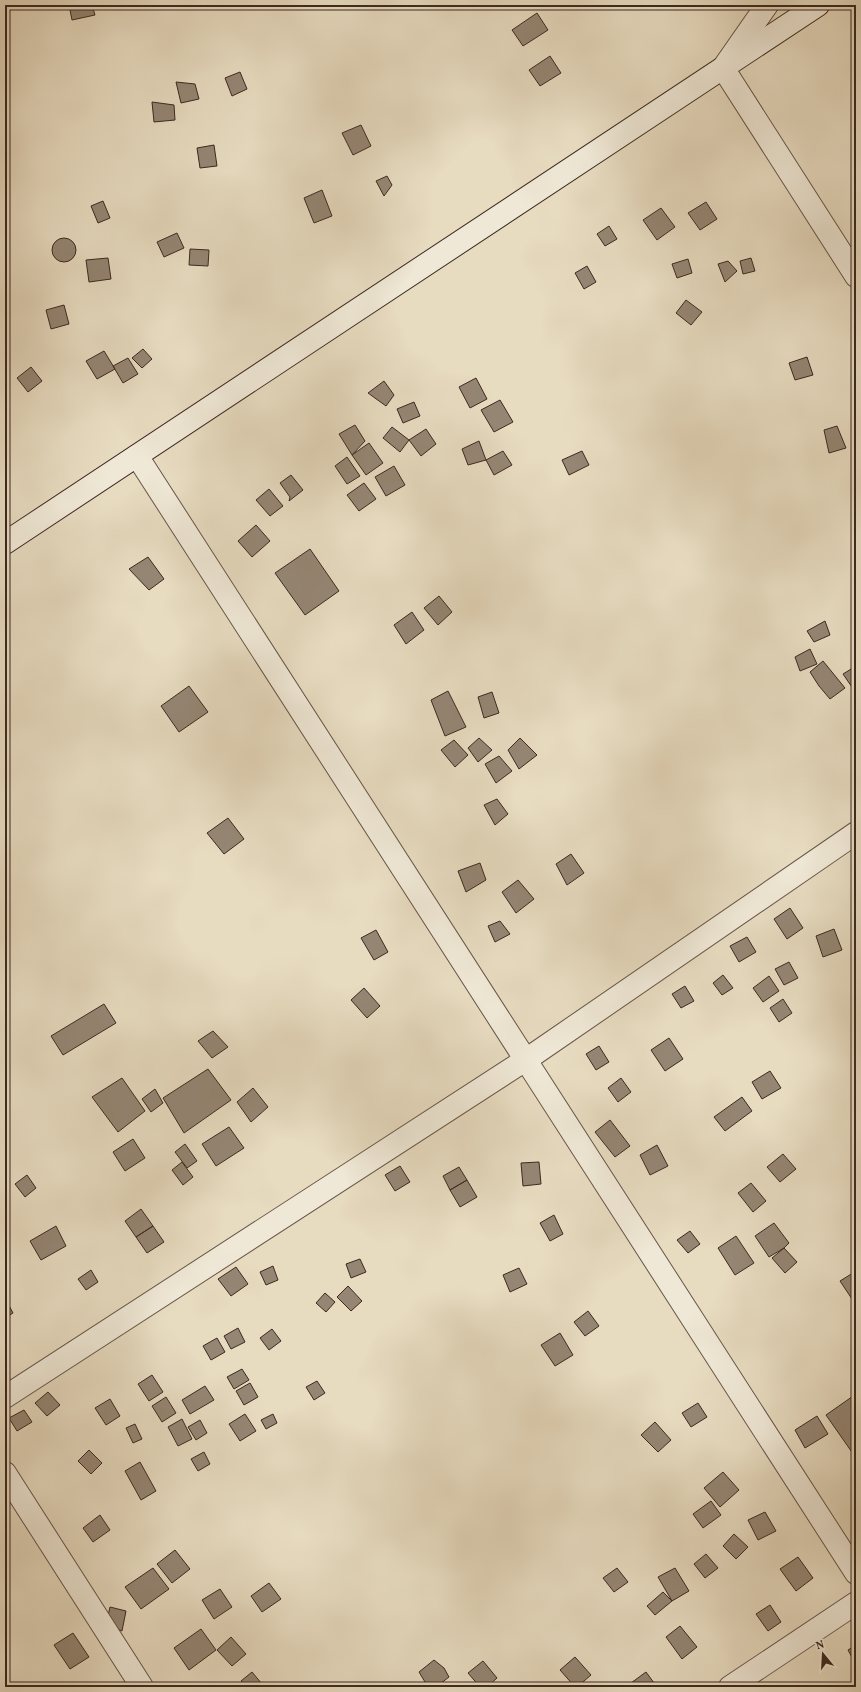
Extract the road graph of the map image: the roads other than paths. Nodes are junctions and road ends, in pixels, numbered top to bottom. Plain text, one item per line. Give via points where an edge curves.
1 (767, 5) edge
2 (818, 5) edge
3 (723, 68) junction
4 (856, 276) edge
5 (137, 456) junction
6 (5, 543) edge
7 (856, 833) edge
8 (525, 1059) junction
9 (5, 1398) edge
10 (5, 1473) edge
11 (856, 1573) edge
12 (856, 1603) edge
13 (142, 1687) edge
14 (730, 1687) edge

1 - 3 street
2 - 3 street
3 - 4 street
3 - 5 street
5 - 6 street
5 - 8 street
7 - 8 street
8 - 9 street
8 - 11 street
10 - 13 street
12 - 14 street

